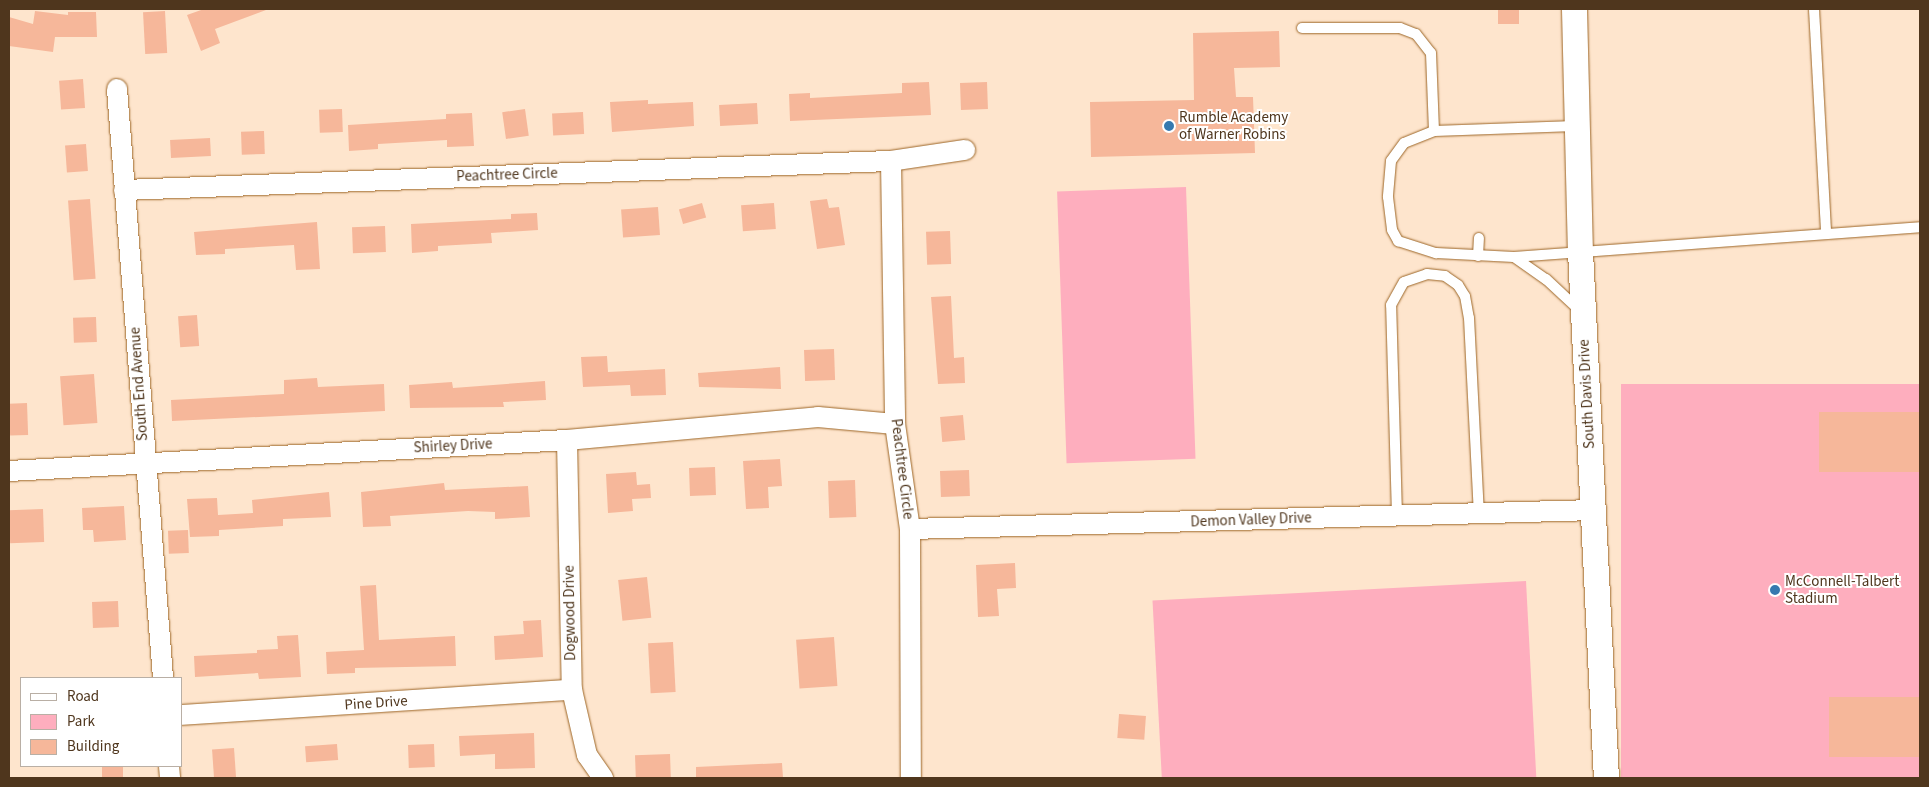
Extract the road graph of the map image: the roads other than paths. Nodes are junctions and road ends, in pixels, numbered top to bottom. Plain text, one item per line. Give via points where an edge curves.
1 (1574, 9) edge
2 (1814, 9) edge
3 (1302, 28) dead end
4 (117, 89) dead end
5 (1575, 126) junction
6 (1434, 131) junction
7 (965, 150) dead end
8 (891, 161) junction
9 (124, 190) junction
10 (1920, 227) edge
11 (1826, 234) junction
12 (1479, 238) dead end
13 (1580, 250) junction
14 (1478, 256) junction
15 (1514, 257) junction
16 (1583, 316) junction
17 (895, 424) junction
18 (567, 440) junction
19 (145, 462) junction
20 (9, 471) edge
21 (1592, 510) junction
22 (1479, 514) junction
23 (1397, 516) junction
24 (910, 529) junction
25 (164, 677) edge
26 (572, 690) junction
27 (182, 715) edge
28 (604, 778) edge
29 (911, 778) edge
30 (1606, 778) edge

1 - 5 street, South Davis Drive
2 - 11 lane
3 - 6 lane via 1400,28 1416,34 1430,54
4 - 9 street, South End Avenue
5 - 6 lane
5 - 13 street, South Davis Drive
6 - 14 lane via 1404,143 1391,161 1388,197 1392,230 1398,241 1413,248
7 - 8 street, Peachtree Circle
8 - 9 street, Peachtree Circle
8 - 17 street, Peachtree Circle
9 - 19 street, South End Avenue
10 - 11 lane
11 - 13 lane
12 - 14 lane
13 - 15 lane
13 - 16 street, South Davis Drive
14 - 15 lane
15 - 16 lane via 1568,296
16 - 21 street, South Davis Drive
17 - 18 street, Shirley Drive via 818,417
17 - 24 street, Peachtree Circle
18 - 19 street, Shirley Drive
18 - 26 street, Dogwood Drive
19 - 20 street, Shirley Drive
19 - 25 street, South End Avenue
21 - 22 street, Demon Valley Drive
21 - 30 street, South Davis Drive
22 - 23 street, Demon Valley Drive
22 - 23 lane via 1469,318 1465,296 1458,285 1445,276 1427,274 1404,282 1391,305
23 - 24 street, Demon Valley Drive
24 - 29 street, Peachtree Circle
26 - 27 street, Pine Drive
26 - 28 street, Dogwood Drive via 587,756

